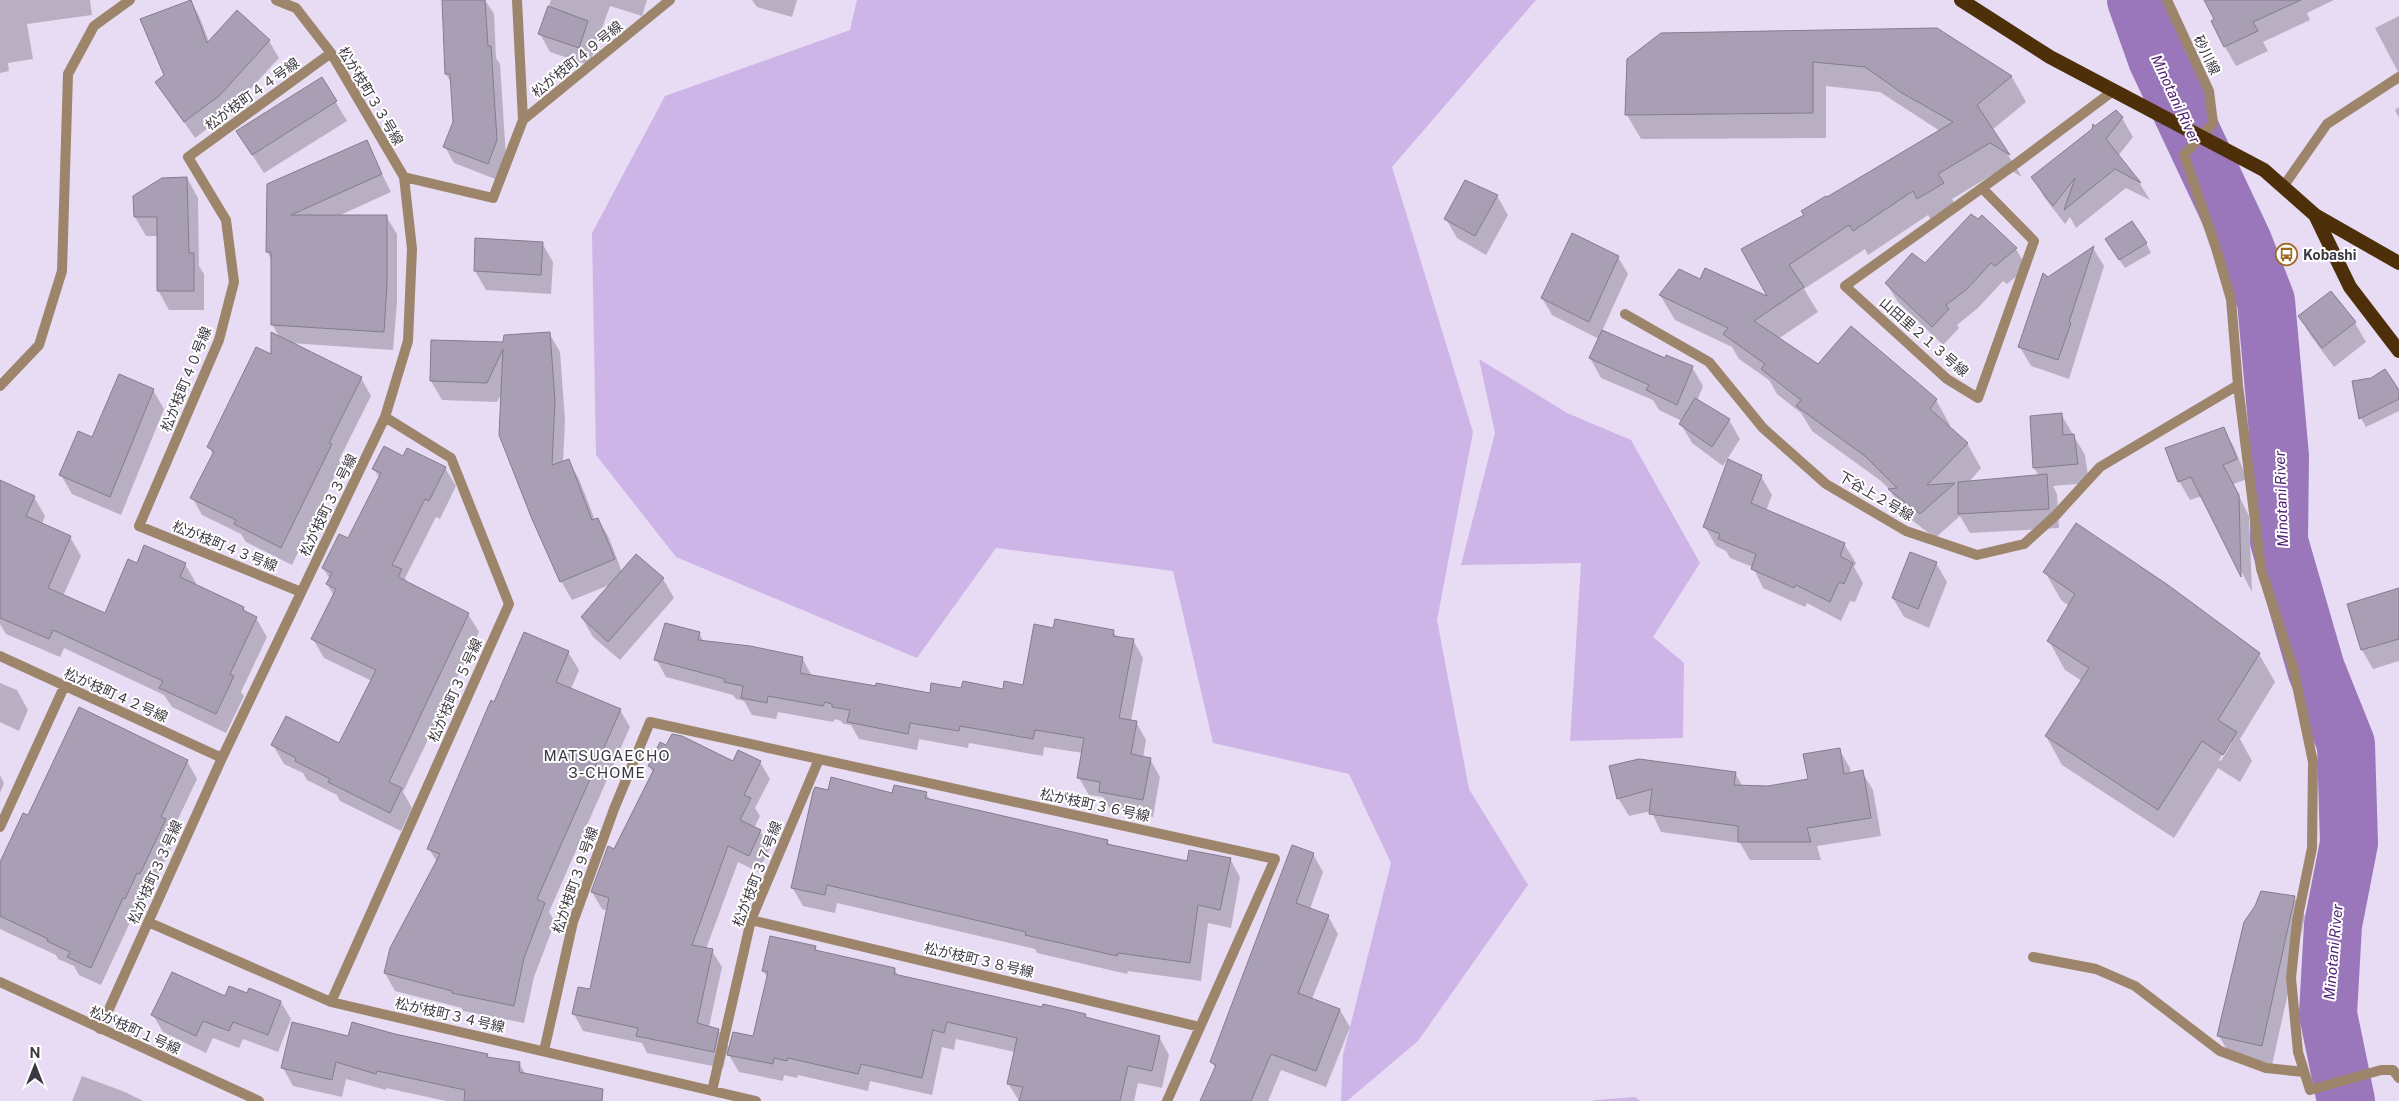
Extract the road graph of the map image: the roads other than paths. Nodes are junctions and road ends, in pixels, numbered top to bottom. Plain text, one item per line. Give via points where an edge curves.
1 (130, 0) edge
2 (276, 0) edge
3 (516, 0) edge
4 (670, 0) edge
5 (1961, 0) edge
6 (2167, 0) edge
7 (331, 53) junction
8 (2399, 77) edge
9 (2113, 91) junction
10 (523, 120) junction
11 (2201, 136) junction
12 (188, 157) joint
13 (404, 177) junction
14 (2283, 187) junction
15 (1982, 188) junction
16 (2315, 215) junction
17 (2399, 263) edge
18 (1625, 314) dead end
19 (2399, 351) edge
20 (2238, 385) junction
21 (0, 386) edge
22 (385, 417) junction
23 (139, 526) joint
24 (301, 592) junction
25 (0, 656) edge
26 (64, 687) junction
27 (650, 722) joint
28 (222, 758) junction
29 (819, 759) junction
30 (0, 828) edge
31 (751, 920) junction
32 (148, 922) junction
33 (2033, 957) dead end
34 (0, 982) edge
35 (331, 1002) junction
36 (1200, 1027) junction
37 (100, 1029) junction
38 (544, 1051) junction
39 (2304, 1072) junction
40 (2399, 1078) edge
41 (712, 1091) junction
42 (259, 1101) edge
43 (756, 1101) edge
44 (1167, 1101) edge

1 - 21 street via 94,26 68,74 62,271 39,344
2 - 7 street, 松が枝町３３号線 via 296,8
3 - 10 street, 松が枝町４９号線
4 - 10 street, 松が枝町４９号線
5 - 9 highway via 2050,57
6 - 11 street, 砂川線 via 2210,91 2213,123
7 - 12 street, 松が枝町４４号線
7 - 13 street, 松が枝町３３号線
8 - 14 street via 2327,124
9 - 11 highway
9 - 15 street, 山田里２１３号線
10 - 13 street, 松が枝町４９号線 via 494,198
11 - 14 highway via 2264,170
11 - 20 street via 2184,155 2231,299
12 - 23 street, 松が枝町４０号線 via 226,220 234,282 220,340
13 - 22 street, 松が枝町３３号線 via 412,249 408,341
14 - 16 highway
15 - 15 street, 山田里２１３号線 via 1845,286 1947,379 1978,398 2034,241
16 - 17 highway
16 - 19 highway via 2350,287
18 - 20 street, 下谷上２号線 via 1710,362 1763,428 1826,484 1906,530 1977,555 2024,544 2100,467
20 - 39 street via 2260,569 2294,671 2313,762 2312,848 2291,978 2298,1052
22 - 24 street, 松が枝町３３号線
22 - 35 street, 松が枝町３５号線 via 451,458 509,604
23 - 24 street, 松が枝町４３号線
24 - 28 street, 松が枝町３３号線
25 - 26 street, 松が枝町４２号線
26 - 28 street, 松が枝町４２号線
26 - 30 street
27 - 29 street, 松が枝町３６号線
27 - 38 street, 松が枝町３９号線 via 573,922
28 - 32 street, 松が枝町３３号線
29 - 31 street, 松が枝町３７号線
29 - 36 street, 松が枝町３６号線 via 1274,859
31 - 36 street, 松が枝町３８号線
31 - 41 street, 松が枝町３７号線
32 - 35 street, 松が枝町３４号線
32 - 37 street, 松が枝町３３号線
33 - 39 street via 2096,969 2135,986 2220,1051 2266,1068
34 - 37 street, 松が枝町１号線
35 - 38 street, 松が枝町３４号線
36 - 44 street, 松が枝町３６号線
37 - 42 street, 松が枝町１号線
38 - 41 street, 松が枝町３４号線
39 - 40 street via 2310,1090 2382,1070 2393,1070
41 - 43 street, 松が枝町３４号線

